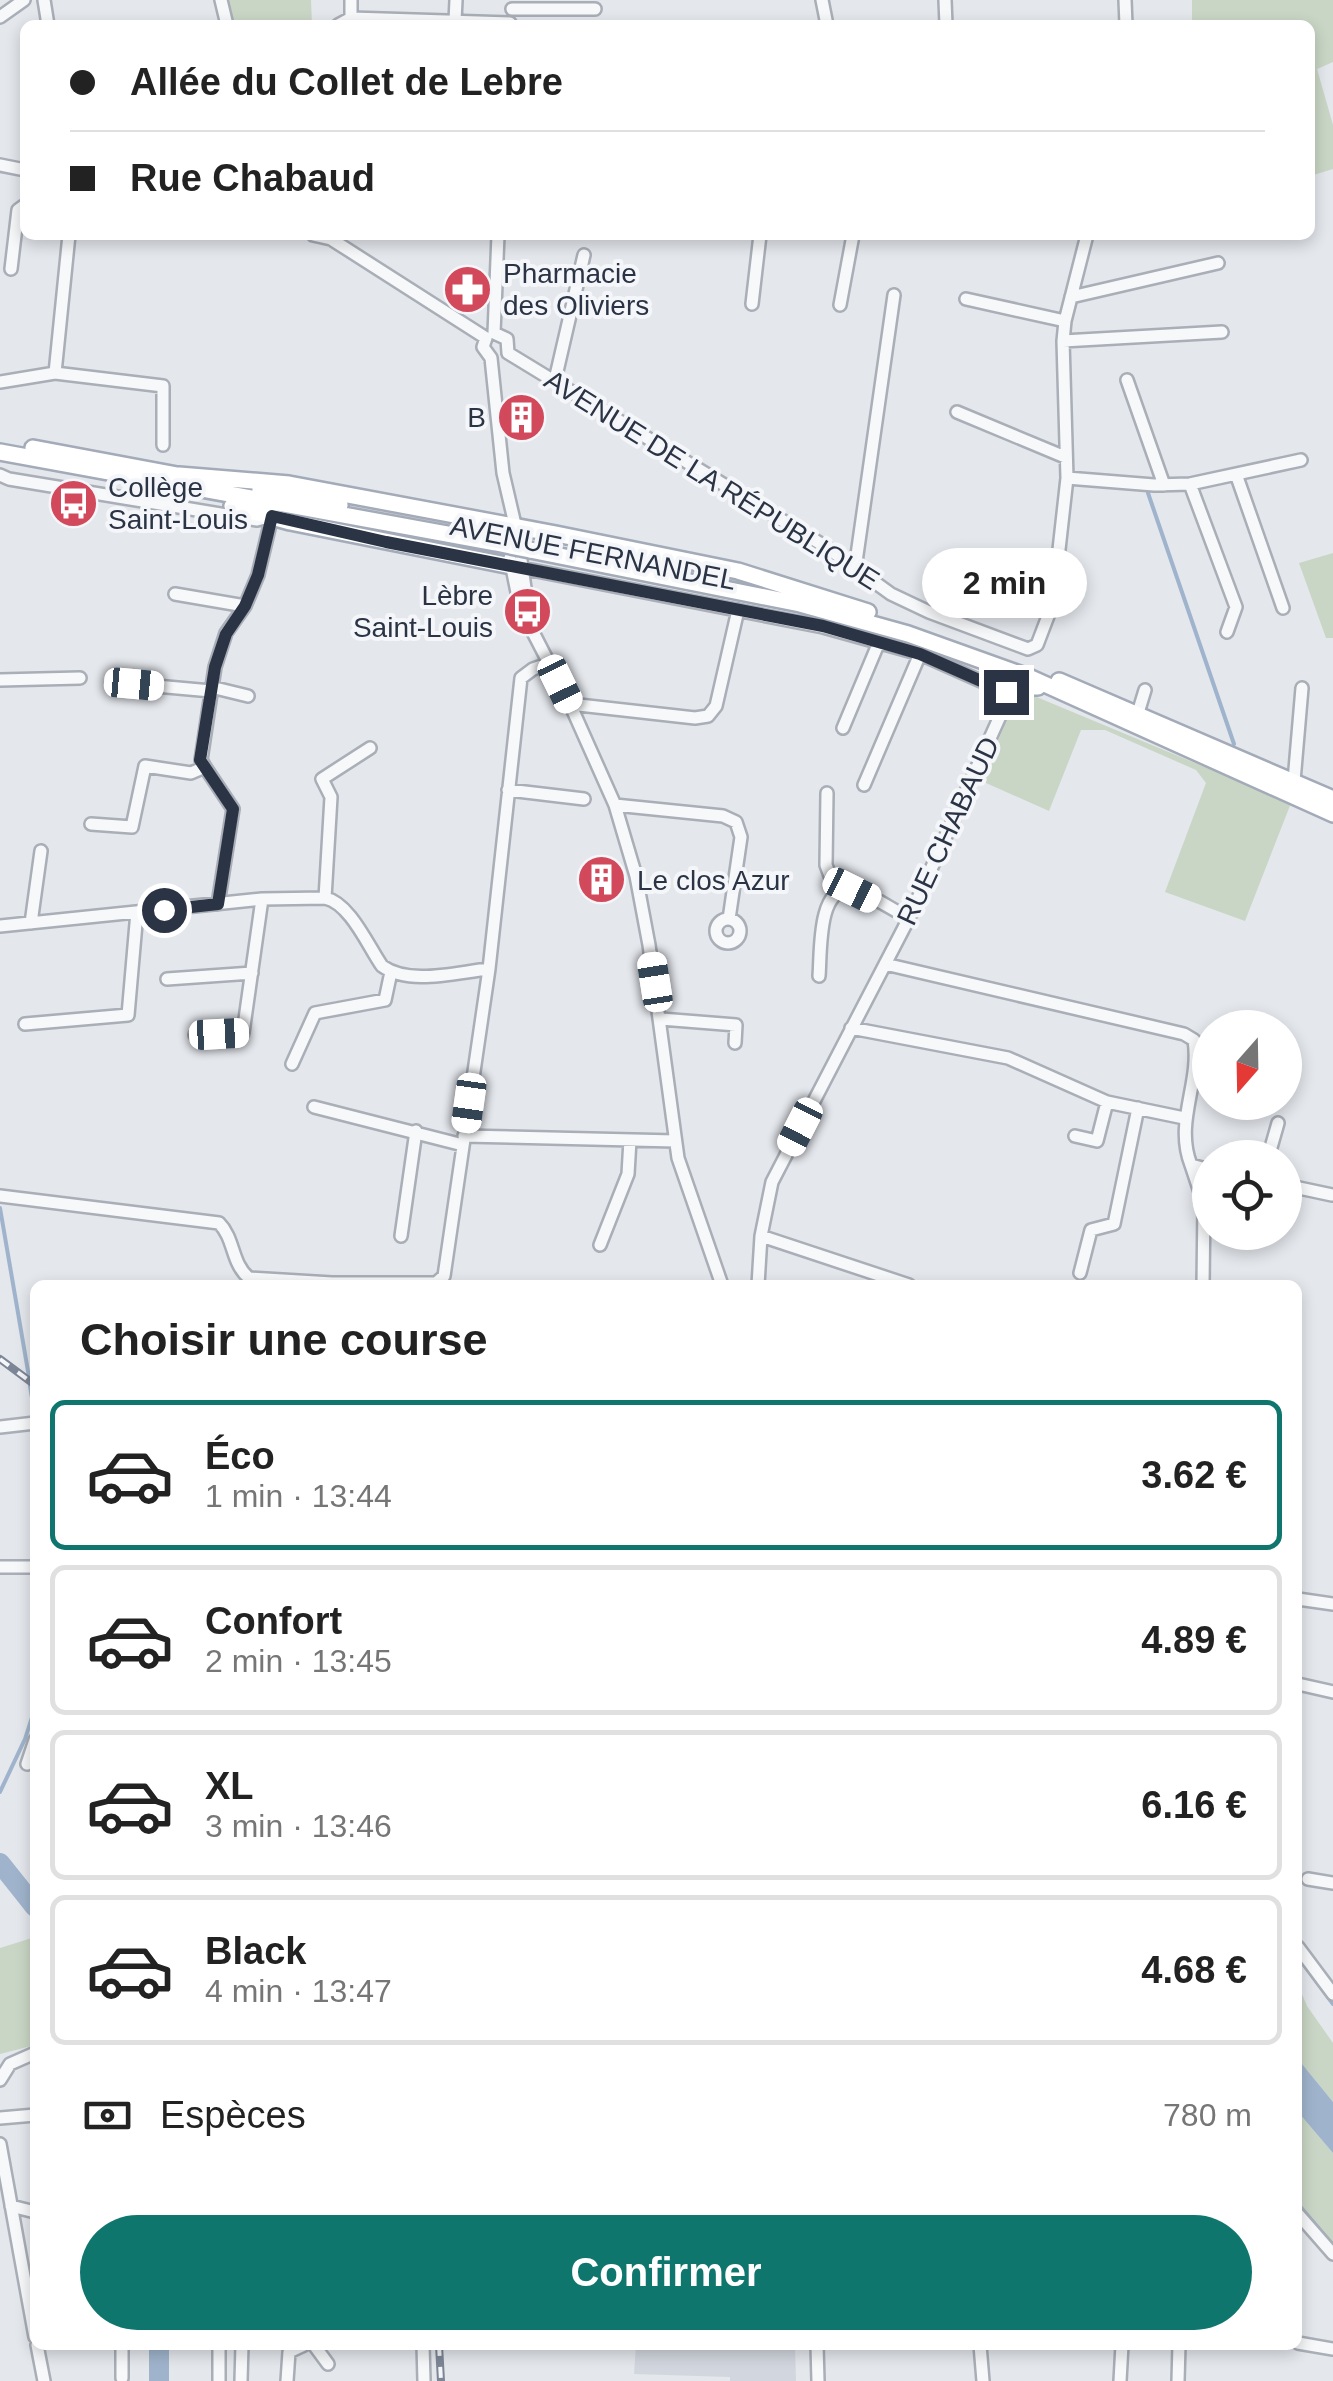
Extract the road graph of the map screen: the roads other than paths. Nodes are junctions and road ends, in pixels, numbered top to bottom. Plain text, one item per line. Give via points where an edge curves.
1 (24, 0) edge
2 (351, 0) edge
3 (594, 9) dead end
4 (511, 14) edge
5 (0, 17) edge
6 (351, 18) junction
7 (347, 20) edge
8 (420, 20) edge
9 (463, 20) edge
10 (20, 209) edge
11 (68, 240) edge
12 (498, 240) edge
13 (759, 240) edge
14 (852, 240) edge
15 (1086, 240) edge
16 (344, 241) edge
17 (584, 254) dead end
18 (1218, 263) dead end
19 (11, 269) dead end
20 (894, 295) dead end
21 (1071, 297) junction
22 (966, 299) dead end
23 (752, 304) dead end
24 (840, 306) dead end
25 (1065, 321) junction
26 (1222, 332) dead end
27 (490, 336) junction
28 (1063, 341) junction
29 (508, 353) junction
30 (491, 358) junction
31 (54, 373) junction
32 (555, 380) junction
33 (1128, 380) dead end
34 (0, 382) edge
35 (957, 412) dead end
36 (0, 442) edge
37 (163, 445) dead end
38 (0, 452) edge
39 (1066, 457) junction
40 (1300, 460) dead end
41 (1236, 474) junction
42 (115, 475) junction
43 (2, 476) edge
44 (1067, 478) junction
45 (1190, 484) junction
46 (1164, 485) junction
47 (0, 492) edge
48 (272, 516) junction
49 (514, 545) junction
50 (855, 569) junction
51 (175, 594) dead end
52 (245, 606) junction
53 (1283, 608) dead end
54 (738, 610) junction
55 (1227, 632) dead end
56 (880, 642) junction
57 (920, 654) junction
58 (550, 663) junction
59 (80, 678) dead end
60 (0, 680) edge
61 (134, 684) dead end
62 (1302, 688) dead end
63 (211, 689) junction
64 (1056, 690) junction
65 (1145, 690) dead end
66 (1010, 694) junction
67 (248, 696) dead end
68 (570, 704) junction
69 (1138, 713) junction
70 (843, 728) dead end
71 (370, 748) dead end
72 (204, 768) junction
73 (1294, 781) junction
74 (864, 785) dead end
75 (508, 790) junction
76 (827, 793) dead end
77 (584, 799) dead end
78 (1333, 799) edge
79 (615, 805) junction
80 (1333, 814) edge
81 (91, 824) dead end
82 (41, 851) dead end
83 (852, 890) junction
84 (325, 898) junction
85 (262, 900) junction
86 (218, 904) junction
87 (137, 912) junction
88 (909, 918) junction
89 (729, 919) dead end
90 (31, 923) junction
91 (0, 926) edge
92 (885, 964) junction
93 (489, 969) junction
94 (252, 972) junction
95 (391, 972) junction
96 (819, 976) dead end
97 (168, 979) dead end
98 (661, 1020) junction
99 (24, 1024) dead end
100 (851, 1028) junction
101 (196, 1035) dead end
102 (735, 1043) dead end
103 (292, 1064) dead end
104 (1107, 1102) junction
105 (314, 1106) dead end
106 (1135, 1107) junction
107 (1184, 1118) junction
108 (1278, 1123) dead end
109 (416, 1132) junction
110 (1075, 1136) dead end
111 (463, 1140) junction
112 (630, 1140) junction
113 (1273, 1140) edge
114 (675, 1141) junction
115 (1191, 1165) joint
116 (1118, 1172) dead end
117 (1302, 1192) edge
118 (1332, 1195) edge
119 (0, 1196) edge
120 (400, 1236) dead end
121 (761, 1236) junction
122 (600, 1245) dead end
123 (1080, 1273) dead end
124 (282, 1280) edge
125 (439, 1280) edge
126 (720, 1280) edge
127 (758, 1280) edge
128 (894, 1280) edge
129 (1203, 1280) edge
130 (30, 1424) edge
131 (0, 1427) edge
132 (0, 1567) edge
133 (30, 1567) edge
134 (1302, 1600) edge
135 (1333, 1604) edge
136 (1302, 1685) edge
137 (1333, 1692) edge
138 (30, 1755) edge
139 (27, 1764) dead end
140 (1308, 1879) dead end
141 (1333, 1883) edge
142 (1302, 1952) edge
143 (1333, 1994) edge
144 (30, 2055) edge
145 (0, 2080) edge
146 (30, 2115) edge
147 (0, 2118) edge
148 (0, 2144) edge
149 (2, 2172) edge
150 (11, 2206) junction
151 (30, 2211) edge
152 (1302, 2219) edge
153 (1333, 2254) edge
154 (30, 2310) edge
155 (1302, 2344) edge
156 (1333, 2349) edge
157 (37, 2350) edge
158 (122, 2350) edge
159 (219, 2350) edge
160 (242, 2350) edge
161 (293, 2350) edge
162 (318, 2350) edge
163 (423, 2350) edge
164 (817, 2350) edge
165 (980, 2350) edge
166 (1122, 2350) edge
167 (1178, 2350) edge
168 (328, 2364) dead end
169 (122, 2378) dead end
170 (44, 2381) edge
171 (220, 2381) edge
172 (241, 2381) edge
173 (287, 2381) edge
174 (424, 2381) edge
175 (818, 2381) edge
176 (983, 2381) edge
177 (1120, 2381) edge
178 (1178, 2381) edge

1 - 5 street
2 - 6 street
3 - 4 street
4 - 9 street
6 - 7 street
6 - 8 street
10 - 19 street
11 - 31 street
12 - 27 street
13 - 23 street
14 - 24 street
15 - 21 street
16 - 27 street
17 - 32 street
18 - 21 street
20 - 50 street
21 - 25 street
22 - 25 street
25 - 28 street
26 - 28 street
27 - 29 street via 508,339
27 - 30 street via 483,347
28 - 39 street
29 - 30 street
29 - 32 street, AVENUE DE LA RÉPUBLIQUE
30 - 49 street
31 - 34 street
31 - 37 street via 163,386
32 - 50 street, AVENUE DE LA RÉPUBLIQUE
33 - 46 street
35 - 39 street
36 - 49 main road, AVENUE FERNANDEL
38 - 42 main road, AVENUE FERNANDEL
39 - 44 street
40 - 41 street
41 - 45 street
41 - 53 street
42 - 48 main road
42 - 49 main road, AVENUE FERNANDEL
43 - 47 street
43 - 48 street via 257,520
44 - 46 street
44 - 50 street, AVENUE DE LA RÉPUBLIQUE via 1054,603 1036,645 1028,648 930,612
45 - 46 street
45 - 55 street via 1236,607
48 - 49 main road
48 - 52 street
49 - 54 street
49 - 58 street via 520,606
49 - 64 main road, AVENUE FERNANDEL via 855,618
49 - 69 main road, AVENUE FERNANDEL via 762,586 896,621
51 - 52 street
52 - 63 street via 226,634
54 - 56 street
54 - 68 street via 708,716
56 - 57 street
56 - 70 street
57 - 66 street
57 - 74 street
58 - 68 street
58 - 75 street via 521,678
59 - 60 street
61 - 63 street
62 - 73 street
63 - 67 street
63 - 72 street
64 - 66 main road via 1024,686
64 - 80 main road, AVENUE FERNANDEL
65 - 69 street
66 - 88 street, RUE CHABAUD
68 - 79 street
69 - 73 main road, AVENUE FERNANDEL
71 - 84 street via 322,779 331,797
72 - 81 street via 191,774 145,766 132,827
72 - 86 street via 233,809
73 - 78 main road, AVENUE FERNANDEL
75 - 77 street
75 - 93 street
76 - 83 street via 826,866 832,881
79 - 89 street via 736,822 741,837
79 - 98 street via 636,876
82 - 90 street
83 - 88 street
83 - 96 street via 829,900
84 - 85 street
84 - 95 street via 343,908
85 - 86 street
85 - 94 street
86 - 87 street
87 - 90 street
87 - 99 street via 128,1015
88 - 92 street, RUE CHABAUD
90 - 91 street
92 - 100 street, RUE CHABAUD
92 - 107 street via 1184,1034 1194,1040 1196,1055
93 - 95 street
93 - 111 street
94 - 97 street
94 - 101 street via 243,1033
95 - 103 street via 385,1000 315,1013
98 - 102 street via 736,1024
98 - 114 street
100 - 104 street via 1008,1058
100 - 121 street, RUE CHABAUD via 772,1182
104 - 106 street
104 - 110 street via 1096,1141
105 - 109 street
106 - 107 street
106 - 116 street
106 - 123 street via 1114,1224 1090,1230
107 - 115 street
108 - 113 street
109 - 111 street
109 - 120 street
111 - 112 street
111 - 125 street
112 - 114 street
112 - 122 street via 628,1174
114 - 126 street
115 - 129 street via 1204,1204
117 - 118 street
119 - 124 street via 219,1223 240,1271
121 - 127 street, RUE CHABAUD
121 - 128 street
130 - 131 street
132 - 133 street
134 - 135 street
136 - 137 street
138 - 139 street
140 - 141 street
142 - 143 street
144 - 145 street via 10,2064
146 - 147 street
148 - 149 street
149 - 150 street
150 - 151 street
150 - 154 street
152 - 153 street
155 - 156 street
157 - 170 street
158 - 169 street
159 - 171 street
160 - 172 street
161 - 173 street
162 - 168 street
163 - 174 street
164 - 175 street
165 - 176 street
166 - 177 street
167 - 178 street

